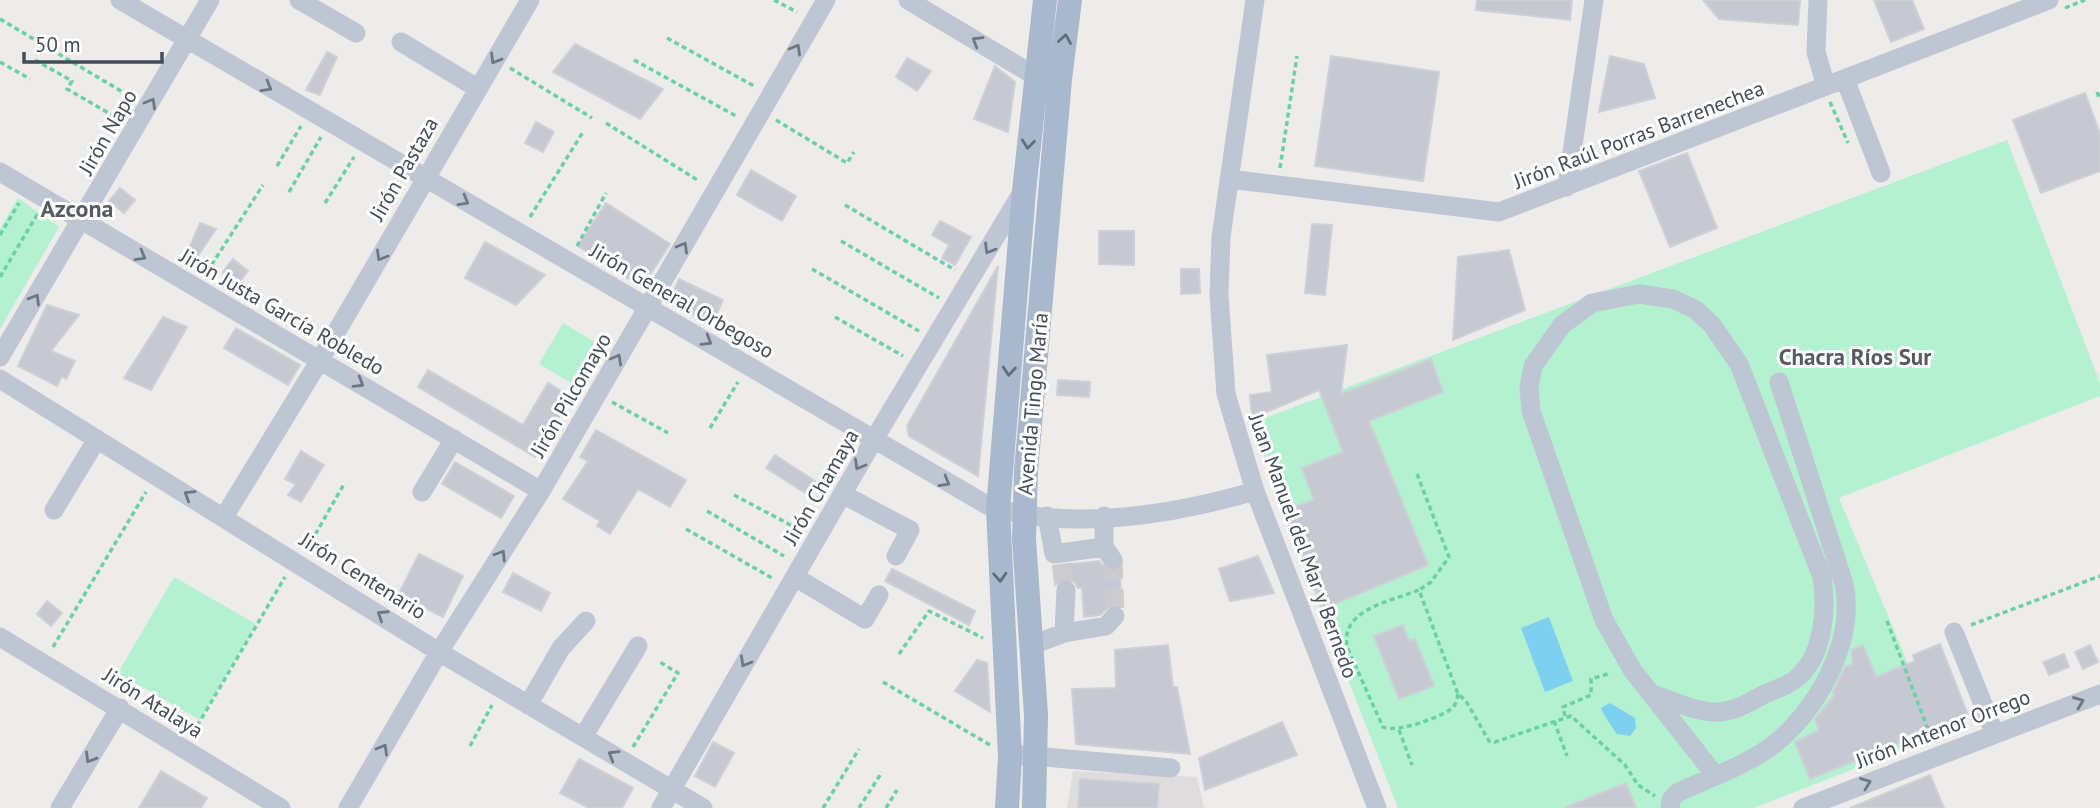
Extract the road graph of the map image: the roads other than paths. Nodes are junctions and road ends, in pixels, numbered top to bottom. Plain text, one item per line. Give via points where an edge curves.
1 (120, 0) edge
2 (210, 0) edge
3 (299, 0) edge
4 (530, 0) edge
5 (826, 0) edge
6 (908, 0) edge
7 (1045, 0) edge
8 (1070, 0) edge
9 (1255, 0) edge
10 (1594, 0) edge
11 (1818, 0) edge
12 (2044, 1) edge
13 (356, 33) dead end
14 (187, 40) junction
15 (401, 42) dead end
16 (1035, 76) junction
17 (1060, 79) junction
18 (1835, 83) junction
19 (477, 88) junction
20 (0, 172) edge
21 (1881, 173) dead end
22 (425, 179) junction
23 (1229, 179) junction
24 (1567, 187) junction
25 (1024, 191) junction
26 (82, 221) junction
27 (649, 306) junction
28 (0, 357) edge
29 (320, 360) junction
30 (0, 379) edge
31 (1779, 382) dead end
32 (97, 439) junction
33 (454, 439) junction
34 (873, 442) junction
35 (541, 491) junction
36 (1255, 491) junction
37 (422, 492) dead end
38 (842, 494) junction
39 (998, 509) junction
40 (54, 510) dead end
41 (1035, 515) junction
42 (1104, 516) junction
43 (224, 517) junction
44 (1024, 539) junction
45 (895, 556) dead end
46 (1058, 559) junction
47 (795, 577) junction
48 (1066, 590) tunnel mouth
49 (879, 595) dead end
50 (1115, 616) dead end
51 (586, 621) dead end
52 (1954, 632) road end
53 (1065, 633) junction
54 (0, 637) edge
55 (1032, 645) junction
56 (638, 646) dead end
57 (439, 652) junction
58 (1034, 679) junction
59 (1007, 683) junction
60 (2100, 694) edge
61 (1655, 695) junction
62 (528, 705) junction
63 (120, 708) junction
64 (1995, 734) junction
65 (583, 737) junction
66 (1036, 755) junction
67 (1010, 757) junction
68 (1171, 768) dead end
69 (1714, 775) junction
70 (672, 789) junction
71 (1834, 802) edge
72 (1670, 806) edge
73 (60, 808) edge
74 (281, 808) edge
75 (348, 808) edge
76 (661, 808) edge
77 (703, 808) edge
78 (1007, 808) edge
79 (1034, 808) edge
80 (1377, 808) edge
81 (1803, 808) edge

1 - 14 street, Jirón General Orbegoso
2 - 14 street, Jirón Napo
3 - 13 street
4 -> 19 street, Jirón Pastaza
27 -> 5 street, Jirón Pilcomayo
16 -> 6 street
7 - 16 main road, Avenida Tingo María
17 -> 8 main road, Avenida Tingo María
9 - 23 street, Juan Manuel del Mar y Bernedo
10 - 24 street
11 - 18 street via 1816,52
12 - 18 street, Jirón Raúl Porras Barrenechea
14 -> 22 street, Jirón General Orbegoso
26 -> 14 street, Jirón Napo
15 - 19 street
16 - 17 street
16 -> 25 main road, Avenida Tingo María
17 - 41 main road, Avenida Tingo María
18 - 21 street
18 - 24 street, Jirón Raúl Porras Barrenechea
19 - 22 street, Jirón Pastaza
20 - 26 street, Jirón Justa García Robledo
22 -> 27 street, Jirón General Orbegoso
22 -> 29 street, Jirón Pastaza
23 - 24 street, Jirón Raúl Porras Barrenechea via 1499,212
23 - 36 street, Juan Manuel del Mar y Bernedo via 1221,237 1221,355 1237,438
25 -> 34 street, Jirón Chamaya
25 -> 39 main road, Avenida Tingo María
28 -> 26 street, Jirón Napo
26 -> 29 street, Jirón Justa García Robledo
27 -> 34 street, Jirón General Orbegoso
35 -> 27 street, Jirón Pilcomayo
29 -> 33 street, Jirón Justa García Robledo
29 - 43 street, Jirón Pastaza
30 - 32 street, Jirón Centenario
31 - 69 street via 1844,584 1847,627 1813,701 1797,723 1768,749
32 - 40 street
43 -> 32 street, Jirón Centenario
33 - 35 street, Jirón Justa García Robledo
33 - 37 street
34 -> 38 street, Jirón Chamaya
34 -> 39 street, Jirón General Orbegoso
57 -> 35 street, Jirón Pilcomayo
36 - 42 street, Jirón General Orbegoso via 1180,510
36 - 80 street, Juan Manuel del Mar y Bernedo
38 - 45 street via 910,530
38 - 47 street, Jirón Chamaya
39 - 41 street, Jirón General Orbegoso
39 -> 59 main road, Avenida Tingo María
41 - 42 street, Jirón General Orbegoso
41 - 44 main road, Avenida Tingo María
41 - 46 street
42 - 46 street via 1108,554
57 -> 43 street, Jirón Centenario
44 - 46 street
44 - 55 main road, Avenida Tingo María
47 - 49 street via 865,619
47 -> 70 street, Jirón Chamaya
48 - 53 street
50 - 53 street via 1106,626
51 - 62 street via 561,648
52 - 64 street
53 - 55 street
54 - 63 street, Jirón Atalaya
55 - 58 main road, Avenida Tingo María
56 - 65 street
57 - 62 street, Jirón Centenario
75 -> 57 street, Jirón Pilcomayo
58 - 59 main road
58 - 66 main road, Avenida Tingo María
59 - 67 main road, Avenida Tingo María
64 -> 60 street, Jirón Antenor Orrego
61 - 61 street via 1633,671 1604,620 1531,411 1529,387 1534,366 1563,325 1592,303 1639,294 1673,299 1696,310 1739,363 1825,594 1816,648 1797,678 1734,710 1691,708
61 - 69 street
62 - 65 street, Jirón Centenario
63 -> 73 street
63 - 74 street, Jirón Atalaya
71 -> 64 street, Jirón Antenor Orrego
70 -> 65 street, Jirón Centenario
66 - 67 street
66 - 68 street
66 - 79 main road, Avenida Tingo María
67 - 78 main road, Avenida Tingo María
69 - 72 street via 1677,793
70 - 76 street, Jirón Chamaya
70 - 77 street, Jirón Centenario
71 - 81 street, Jirón Antenor Orrego

